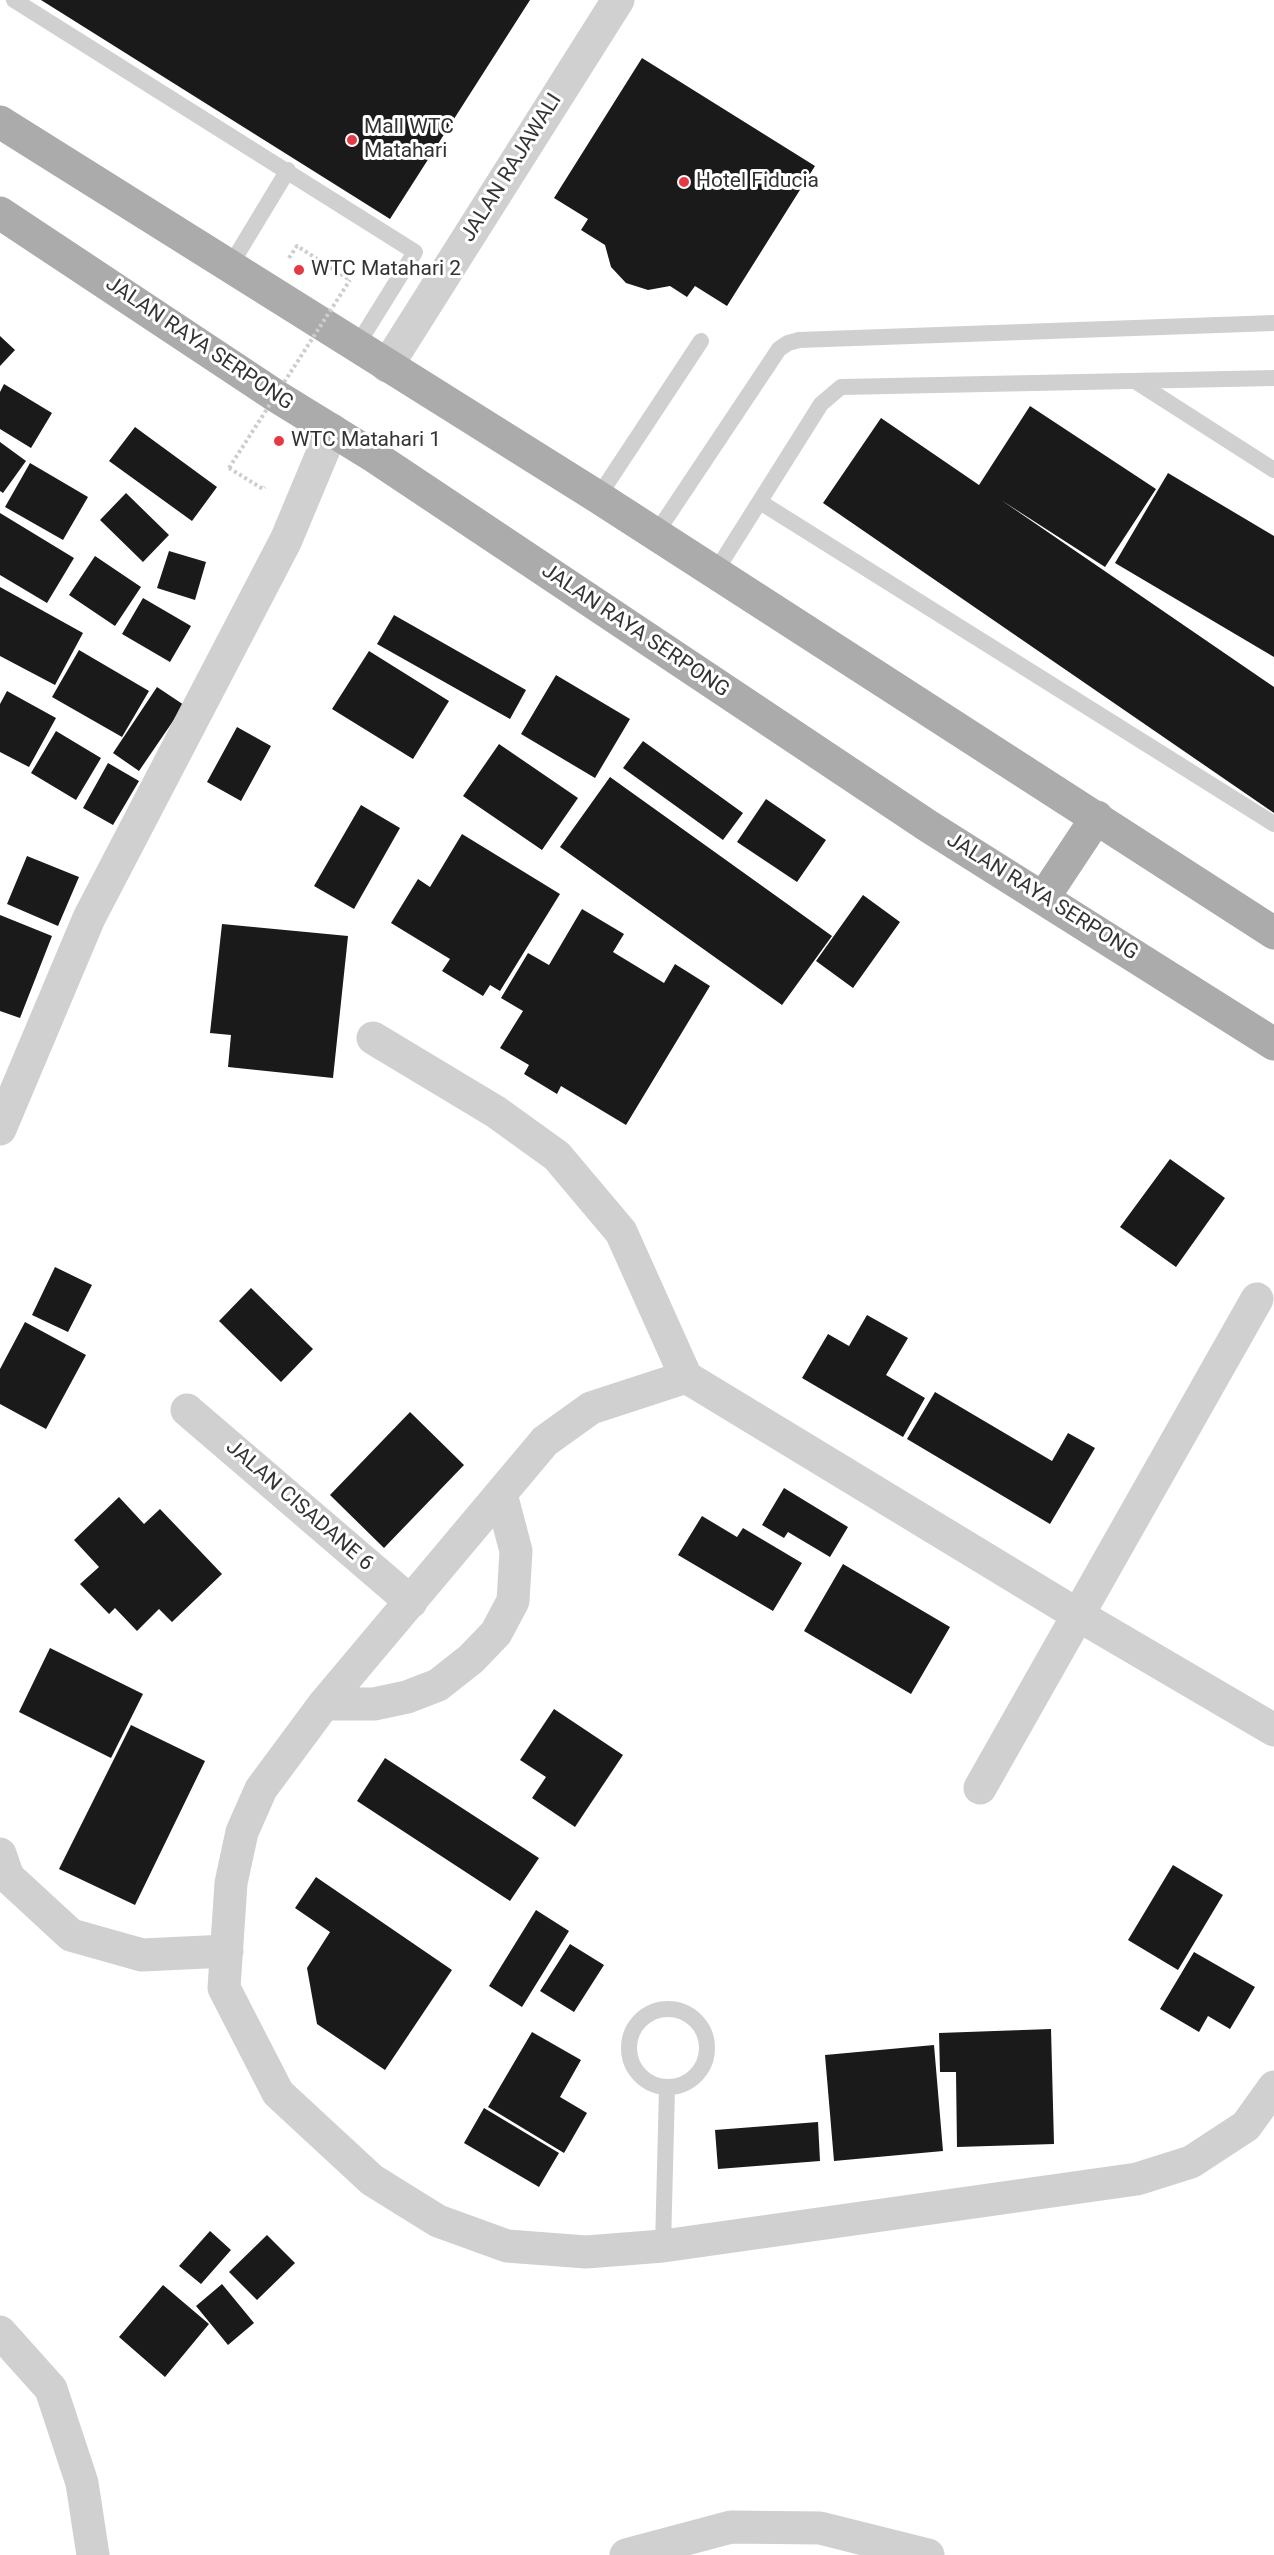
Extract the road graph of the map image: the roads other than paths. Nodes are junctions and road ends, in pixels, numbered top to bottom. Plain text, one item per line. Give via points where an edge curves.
1 (14, 0) edge
2 (618, 0) edge
3 (0, 122) edge
4 (288, 171) junction
5 (0, 213) edge
6 (230, 266) junction
7 (1274, 323) edge
8 (701, 341) dead end
9 (356, 347) junction
10 (387, 366) junction
11 (1274, 378) edge
12 (1135, 381) junction
13 (332, 430) junction
14 (1274, 470) edge
15 (598, 497) junction
16 (760, 502) junction
17 (655, 535) junction
18 (714, 574) junction
19 (1097, 818) junction
20 (1274, 824) edge
21 (1044, 897) junction
22 (1274, 933) edge
23 (373, 1038) dead end
24 (1274, 1044) edge
25 (0, 1129) edge
26 (1257, 1299) dead end
27 (686, 1377) junction
28 (187, 1410) dead end
29 (501, 1494) junction
30 (411, 1602) junction
31 (1078, 1615) junction
32 (324, 1704) junction
33 (1274, 1730) edge
34 (980, 1788) dead end
35 (0, 1854) edge
36 (227, 1951) junction
37 (667, 2088) junction
38 (1274, 2088) edge
39 (663, 2246) junction
40 (0, 2332) edge
41 (93, 2555) edge
42 (626, 2555) edge
43 (928, 2555) edge

1 - 4 lane
2 - 10 street, JALAN RAJAWALI
3 - 6 main road
4 - 6 lane
4 - 9 lane via 415,252
5 - 13 main road, JALAN RAYA SERPONG
6 - 9 main road
7 - 17 lane via 788,342 779,349
8 - 15 lane
9 - 10 main road
10 - 15 main road
11 - 12 lane
12 - 14 lane
12 - 16 lane via 841,387 821,404
13 - 21 main road, JALAN RAYA SERPONG via 928,826
13 - 25 street via 286,540 89,918
15 - 17 main road
16 - 18 lane
16 - 20 lane
17 - 18 main road
18 - 19 main road
19 - 21 main road
19 - 22 main road
21 - 24 main road, JALAN RAYA SERPONG
23 - 27 street via 496,1112 557,1156 621,1232
26 - 31 street
27 - 29 street via 591,1408 545,1441
27 - 31 street
28 - 30 street, JALAN CISADANE 6
29 - 30 street
29 - 32 street via 516,1551 513,1601 496,1633 438,1685 374,1704
30 - 32 street
31 - 33 street
31 - 34 street
32 - 36 street via 261,1789 242,1832 231,1882
35 - 36 street via 8,1877 71,1935 142,1955
36 - 39 street via 224,1989 278,2093 372,2180 438,2221 507,2246 586,2252
37 - 37 lane via 639,2076 628,2048 637,2022 659,2009 671,2008 687,2013 700,2025 707,2041 706,2058 698,2074
37 - 39 lane
38 - 39 street via 1246,2126 1191,2162 1137,2179
40 - 41 street via 51,2389 82,2483
42 - 43 street via 742,2527 820,2528

